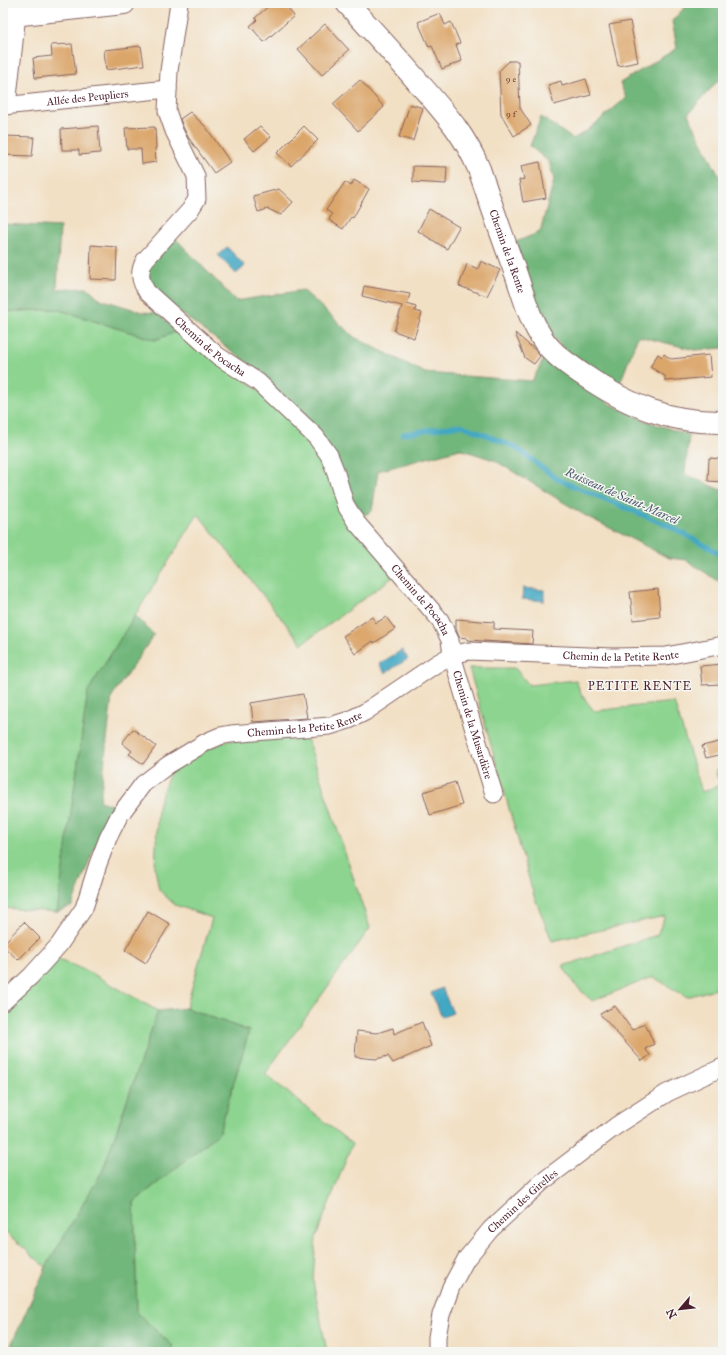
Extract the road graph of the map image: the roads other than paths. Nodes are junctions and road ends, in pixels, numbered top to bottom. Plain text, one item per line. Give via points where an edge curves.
1 (124, 3) edge
2 (179, 3) edge
3 (347, 3) edge
4 (15, 11) edge
5 (168, 89) junction
6 (5, 106) edge
7 (723, 422) edge
8 (723, 645) edge
9 (452, 655) junction
10 (494, 794) dead end
11 (3, 1002) edge
12 (723, 1067) edge
13 (437, 1352) edge

1 - 4 street
2 - 5 street, Chemin de Pocacha
3 - 7 street, Chemin de la Rente via 455,125 471,150 531,319 544,342 569,365 623,399 670,417
4 - 6 street, Allée des Peupliers
5 - 6 street, Allée des Peupliers
5 - 9 street, Chemin de Pocacha via 168,115 196,176 197,198 190,210 145,260 140,274 142,284 147,292 191,333 218,356 258,382 316,437 329,455 345,504 356,522 440,620 450,640
8 - 9 street, Chemin de la Petite Rente via 666,656 613,657 469,651
9 - 10 street, Chemin de la Musardière
9 - 11 street, Chemin de la Petite Rente via 349,720 330,726 241,732 220,736 206,742 152,777 143,784 119,816 98,864 84,908 59,945
12 - 13 street, Chemin des Girelles via 667,1093 616,1126 542,1182 491,1229 466,1259 450,1287 441,1315

